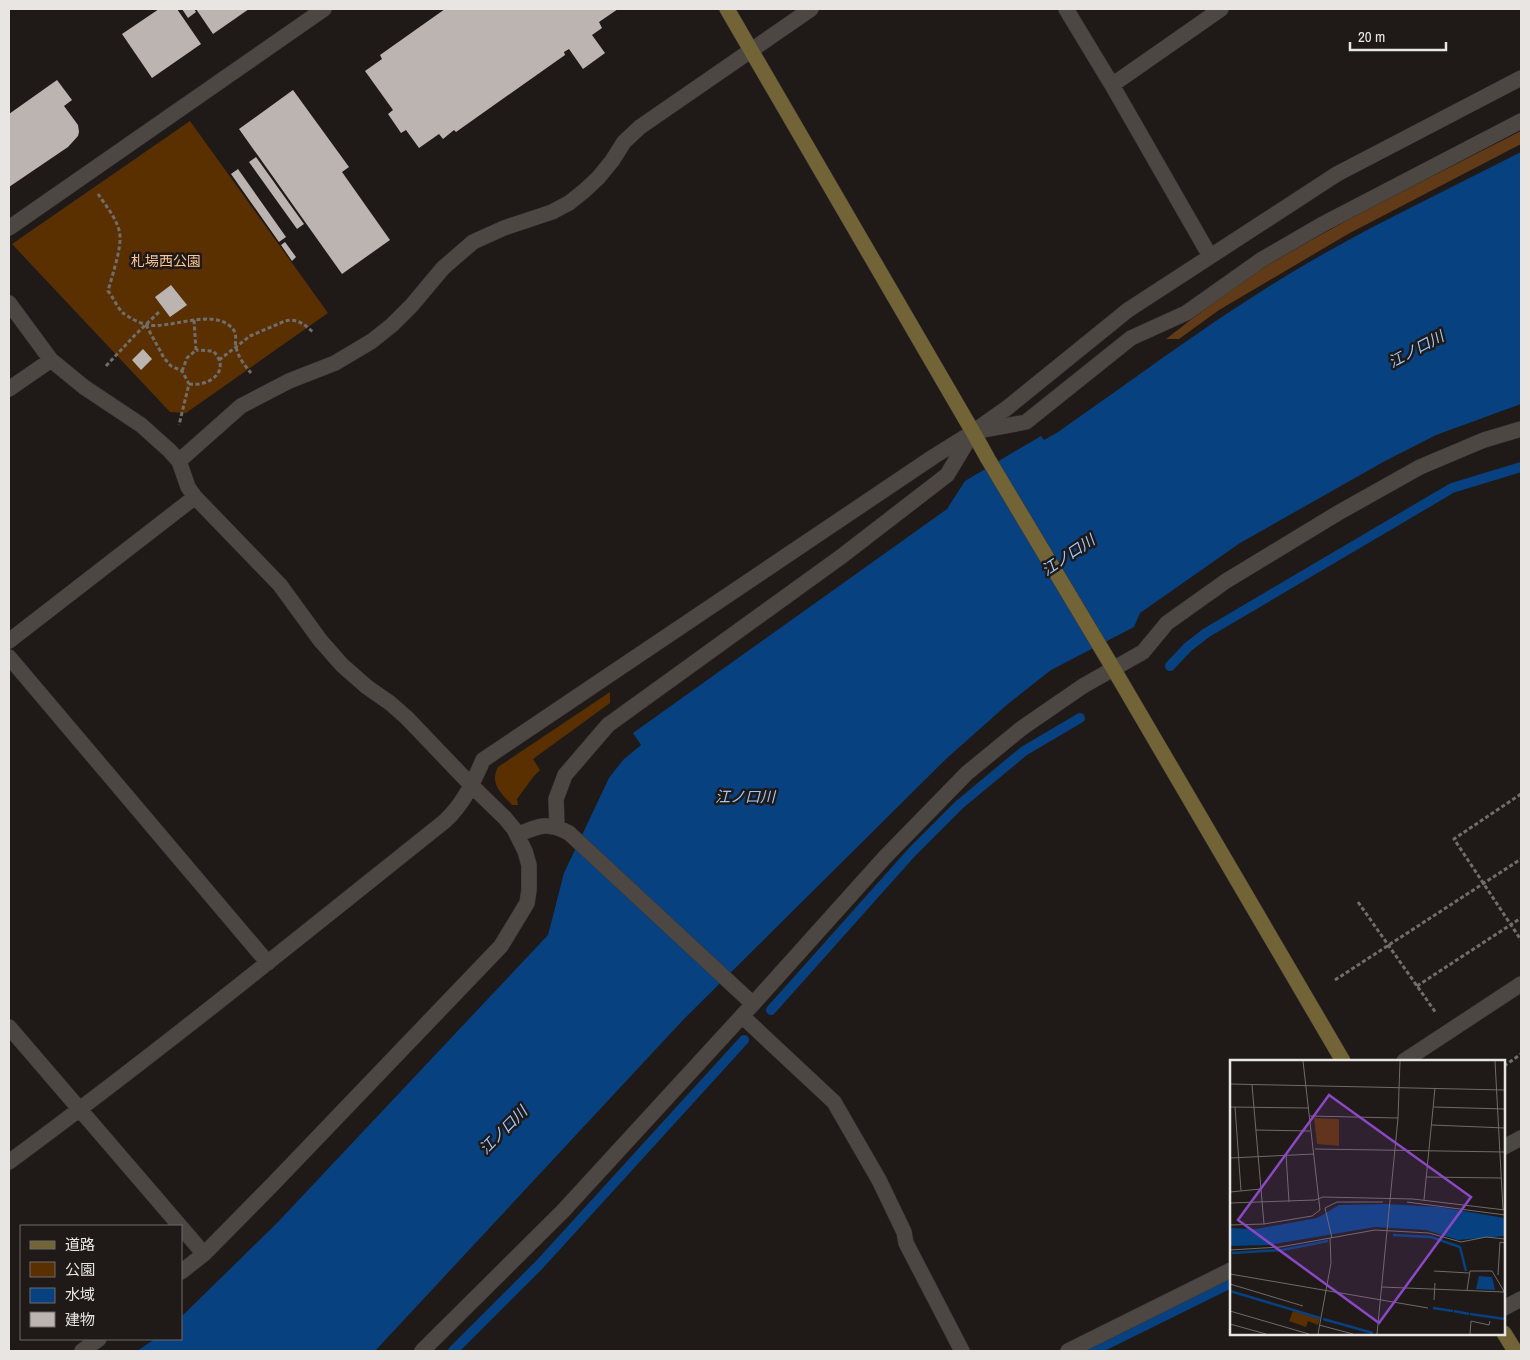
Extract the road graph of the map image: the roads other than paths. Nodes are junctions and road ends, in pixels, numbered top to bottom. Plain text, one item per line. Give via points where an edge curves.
1 (324, 9) edge
2 (727, 9) edge
3 (811, 9) edge
4 (1066, 9) edge
5 (1220, 9) edge
6 (752, 50) junction
7 (1521, 78) edge
8 (1112, 85) junction
9 (1521, 121) edge
10 (9, 228) edge
11 (1210, 256) junction
12 (9, 303) edge
13 (51, 360) junction
14 (9, 389) edge
15 (1521, 429) edge
16 (973, 432) junction
17 (179, 461) junction
18 (195, 497) junction
19 (9, 641) edge
20 (9, 657) edge
21 (1114, 668) junction
22 (472, 786) junction
23 (563, 829) junction
24 (517, 835) junction
25 (268, 964) junction
26 (1521, 984) edge
27 (753, 1004) junction
28 (742, 1016) junction
29 (9, 1027) edge
30 (1342, 1060) edge
31 (1406, 1060) edge
32 (81, 1109) junction
33 (1521, 1138) edge
34 (1505, 1146) edge
35 (9, 1162) edge
36 (179, 1225) edge
37 (182, 1228) edge
38 (204, 1254) junction
39 (1230, 1270) edge
40 (182, 1271) edge
41 (1521, 1299) edge
42 (1505, 1307) edge
43 (1505, 1335) edge
44 (98, 1340) edge
45 (82, 1351) edge
46 (422, 1351) edge
47 (962, 1351) edge
48 (1068, 1351) edge
49 (1515, 1351) edge

1 - 10 street
2 - 6 street
3 - 6 street
4 - 8 street
5 - 8 street
6 - 16 street
6 - 17 street via 640,127 624,142 598,178 569,203 473,242 443,268 399,318 372,340 335,363 241,406
7 - 11 street via 1337,174
8 - 11 street
9 - 16 street via 1323,224 1261,260 1186,313 1131,338 1026,422
11 - 16 street via 1128,310
12 - 13 street
13 - 14 street
13 - 17 street via 84,387 141,425
15 - 21 street via 1420,466 1338,512 1226,581 1167,623 1143,652
16 - 21 street
16 - 22 street via 483,760
16 - 23 street via 947,475 842,556 608,724 565,775 556,799
17 - 18 street
18 - 19 street
18 - 22 street via 280,585 342,665 407,718
20 - 25 street
21 - 27 street via 1022,728 968,773 885,857
21 - 30 street
22 - 24 street via 505,818
22 - 25 street via 445,821
23 - 24 street via 538,826
23 - 27 street
24 - 38 street via 529,865 529,890 527,903 501,946
25 - 32 street
26 - 31 street
27 - 28 street
28 - 46 street via 562,1211
28 - 47 street via 834,1102 879,1180 904,1232 906,1244
29 - 32 street
32 - 35 street
32 - 36 street
33 - 34 street
37 - 38 street
38 - 40 street
39 - 48 street
41 - 42 street
43 - 49 street
44 - 45 street

